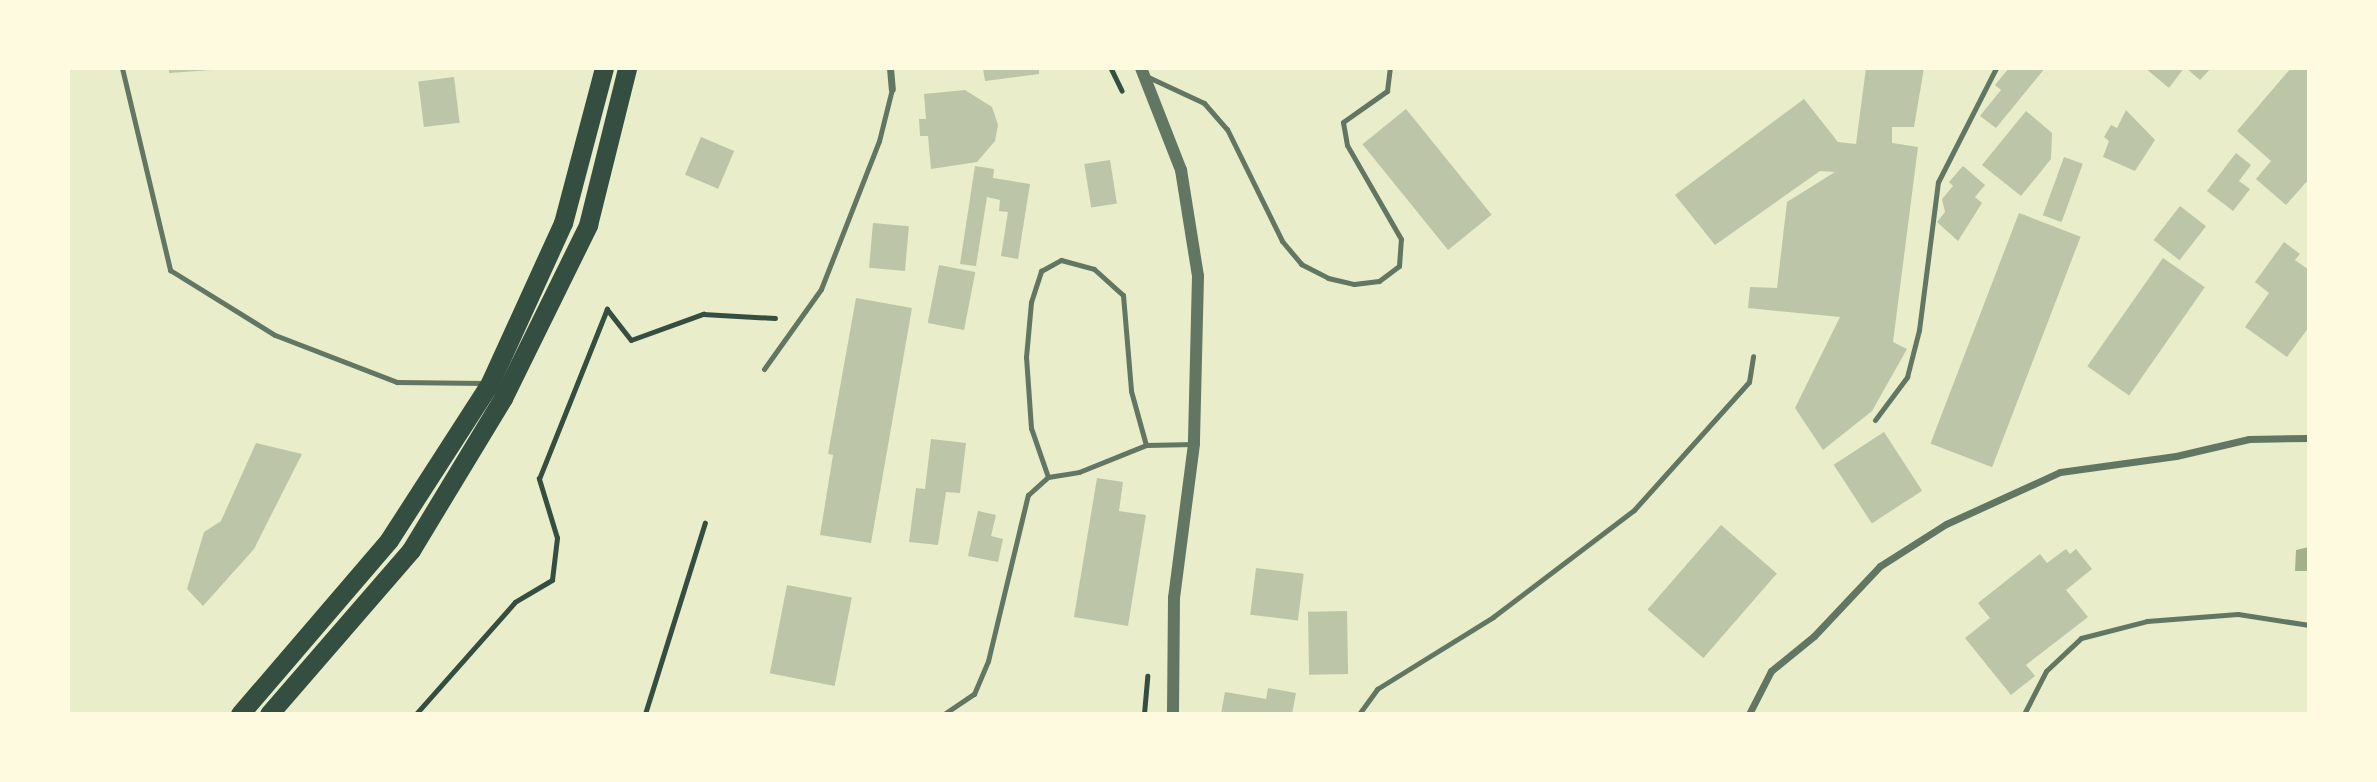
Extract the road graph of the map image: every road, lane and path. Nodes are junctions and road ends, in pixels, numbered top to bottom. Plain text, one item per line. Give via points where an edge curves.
1 (122, 68) edge
2 (604, 68) edge
3 (627, 68) edge
4 (890, 68) edge
5 (1111, 68) edge
6 (1390, 68) edge
7 (1996, 68) edge
8 (1142, 71) edge
9 (892, 89) joint
10 (1127, 103) dead end
11 (798, 321) junction
12 (1753, 356) dead end
13 (764, 369) dead end
14 (490, 383) junction
15 (1875, 419) dead end
16 (2309, 438) edge
17 (1194, 444) junction
18 (1146, 445) junction
19 (1048, 477) junction
20 (705, 523) dead end
21 (2309, 625) edge
22 (240, 714) edge
23 (269, 714) edge
24 (416, 714) edge
25 (645, 714) edge
26 (944, 714) edge
27 (1173, 714) edge
28 (1359, 714) edge
29 (1749, 714) edge
30 (2024, 714) edge

1 - 14 lane via 170,270 275,335 397,382
2 - 14 highway via 563,223
3 - 23 highway via 587,225 503,398 411,550
4 - 9 street
5 - 10 path
6 - 8 lane via 1387,90 1343,122 1347,145 1401,239 1399,266 1379,281 1354,284 1328,278 1301,264 1282,241 1227,129 1204,103
7 - 15 lane via 1938,182 1919,330 1907,377
8 - 17 street via 1181,170 1198,276
9 - 11 lane via 879,141 821,289
11 - 13 lane
11 - 24 path via 703,314 631,340 607,309 538,479 557,538 552,580 515,602
12 - 28 lane via 1749,382 1634,510 1493,617 1377,689
14 - 22 highway via 389,540
16 - 29 street via 2249,439 2176,456 2060,472 1946,524 1880,566 1814,636 1771,671
17 - 18 lane
17 - 27 street via 1174,598
18 - 19 lane via 1079,472
18 - 19 lane via 1131,391 1123,295 1094,269 1061,260 1041,271 1031,302 1026,357 1031,428
19 - 26 lane via 1028,495 988,661 974,694
20 - 25 path
21 - 30 lane via 2238,614 2147,621 2081,638 2046,671

